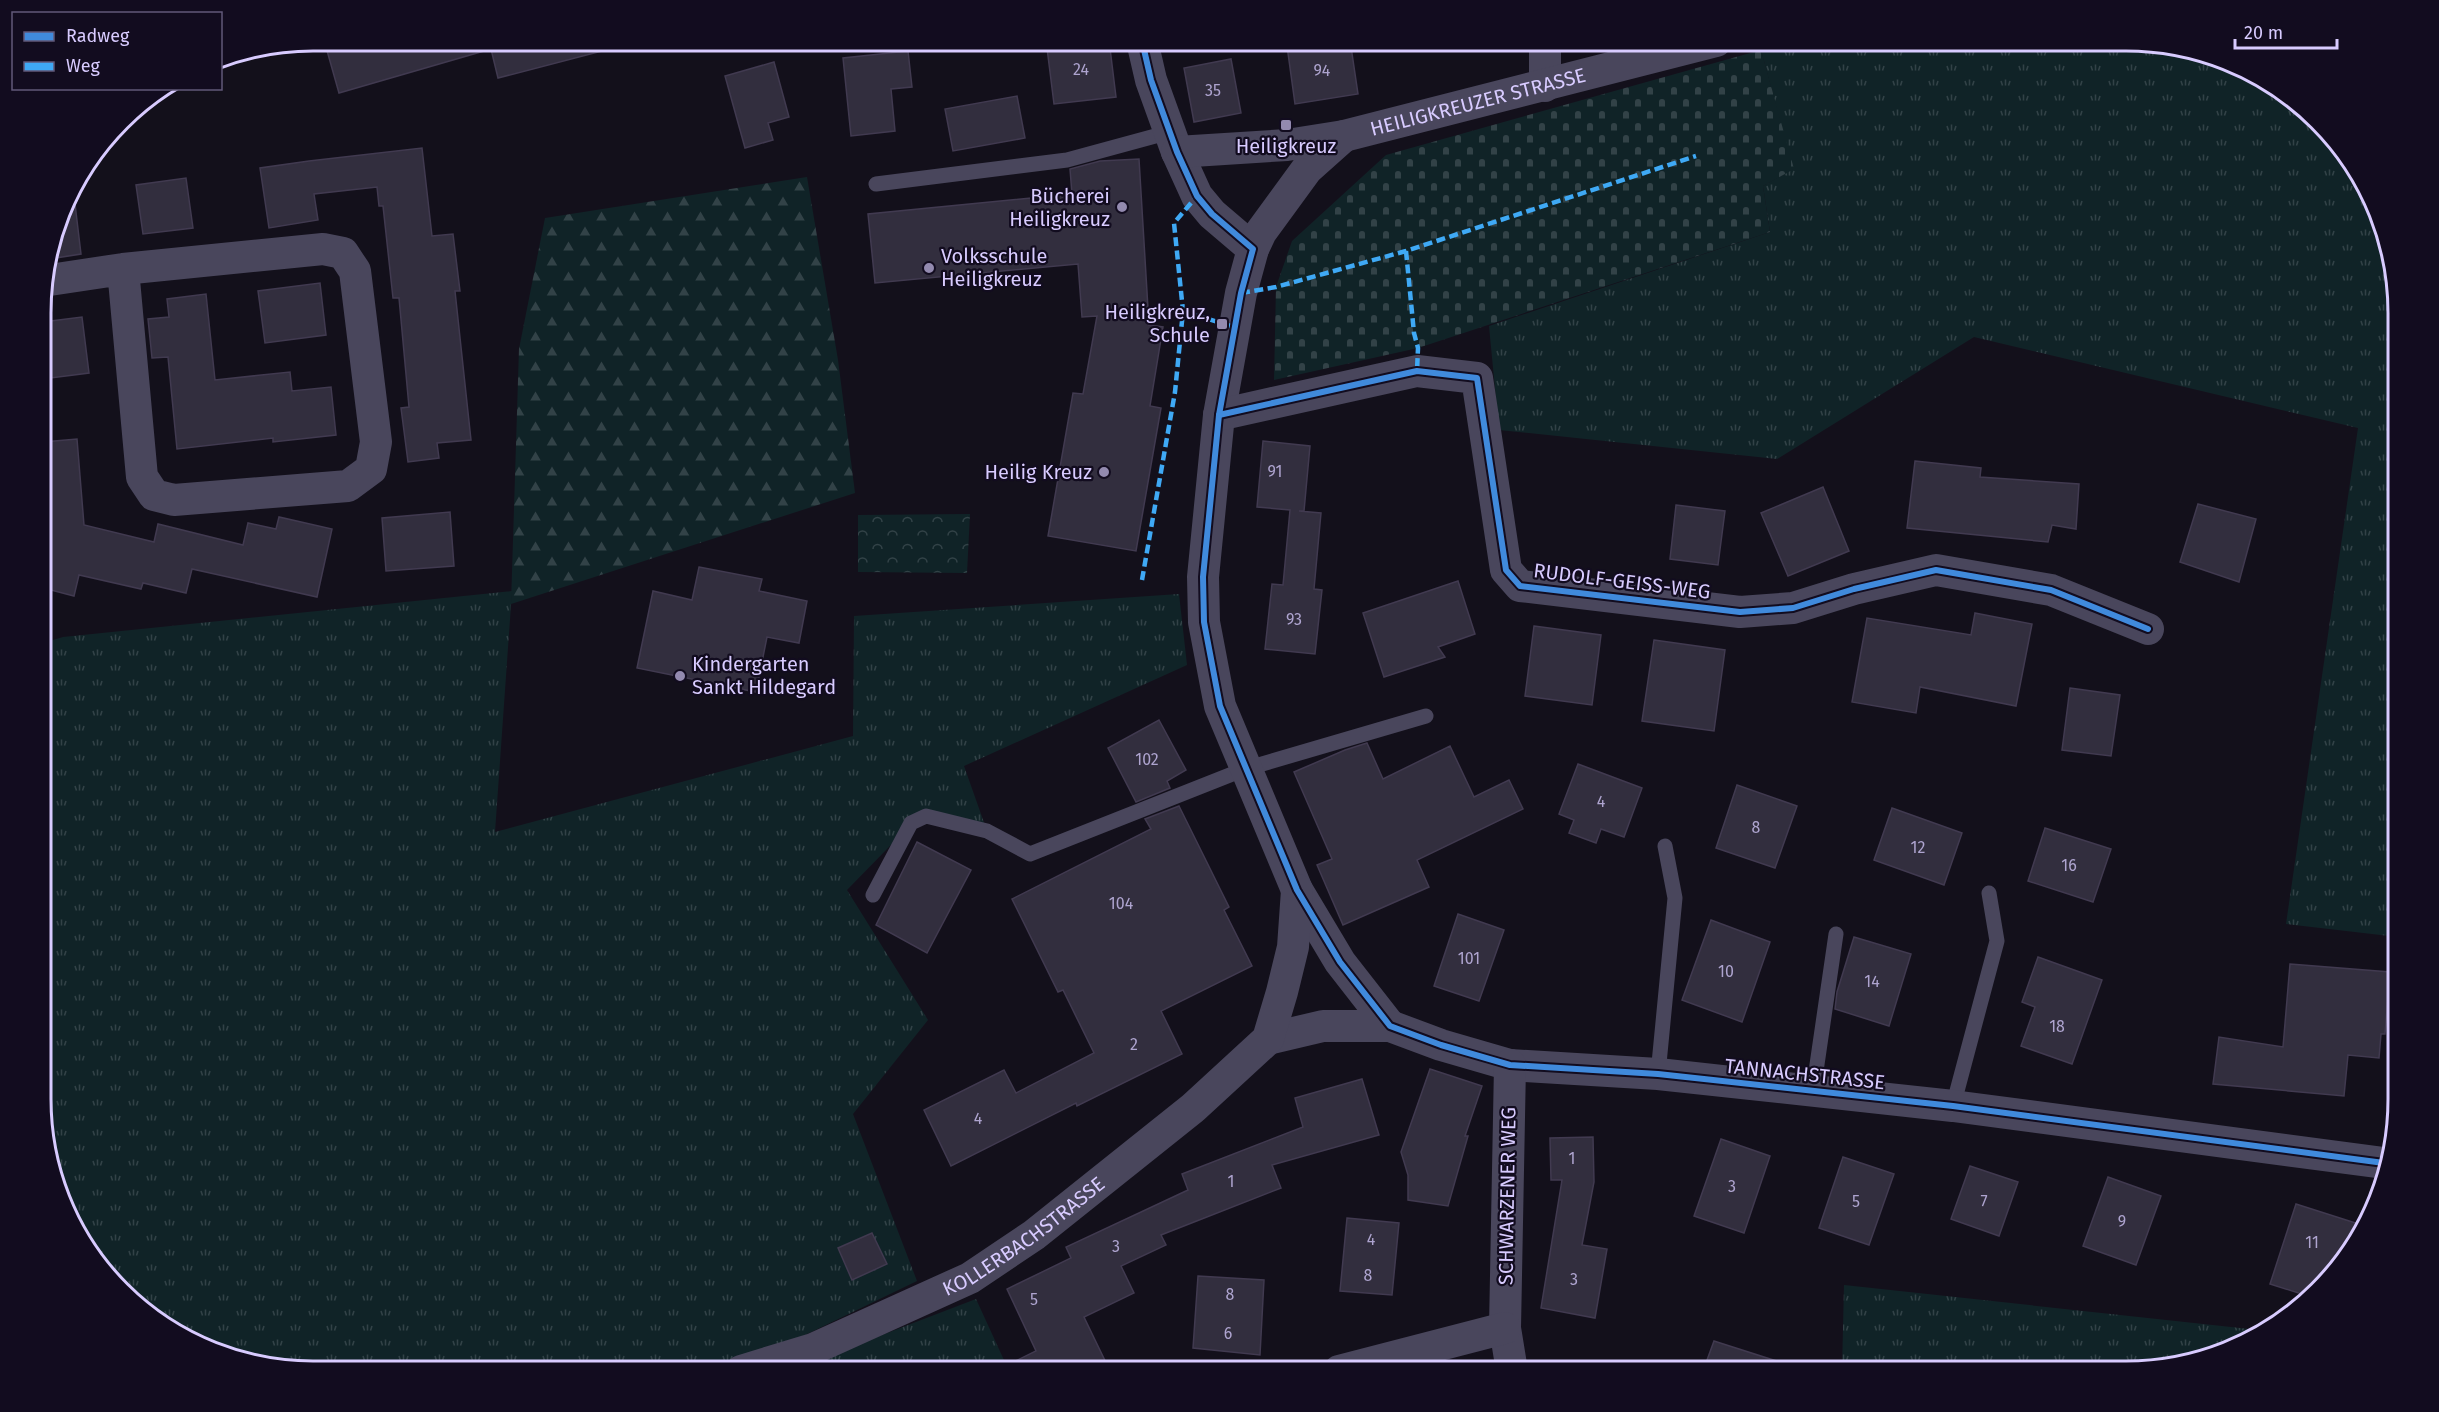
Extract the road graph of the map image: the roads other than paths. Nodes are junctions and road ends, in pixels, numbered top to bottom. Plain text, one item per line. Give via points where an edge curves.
1 (1144, 51) edge
2 (1545, 51) edge
3 (1675, 51) edge
4 (1545, 86) junction
5 (1344, 136) junction
6 (1174, 142) junction
7 (876, 184) dead end
8 (1253, 249) junction
9 (123, 269) junction
10 (53, 280) edge
11 (1219, 416) junction
12 (2148, 629) dead end
13 (1426, 716) dead end
14 (1245, 769) junction
15 (1665, 846) dead end
16 (1297, 890) junction
17 (1989, 893) dead end
18 (873, 895) dead end
19 (1836, 934) dead end
20 (1390, 1026) junction
21 (1268, 1039) junction
22 (1510, 1065) junction
23 (1658, 1074) junction
24 (1812, 1092) junction
25 (1953, 1106) junction
26 (2380, 1162) edge
27 (1505, 1328) junction
28 (774, 1361) edge
29 (1378, 1361) edge
30 (1510, 1361) edge

1 - 6 street
2 - 4 street
3 - 4 street, HEILIGKREUZER STRASSE
4 - 5 street, HEILIGKREUZER STRASSE
5 - 6 street, HEILIGKREUZER STRASSE via 1287,145
5 - 8 street, HEILIGKREUZER STRASSE via 1306,169
6 - 7 lane
6 - 8 street via 1197,196
8 - 11 street, HEILIGKREUZER STRASSE
9 - 9 street via 323,249 343,253 356,271 376,442 371,469 348,486 174,500 154,495 142,477
9 - 10 street
11 - 12 street, RUDOLF-GEISS-WEG via 1417,371 1477,378 1506,570 1520,586 1740,612 1793,608 1936,570 2051,590
11 - 14 street, HEILIGKREUZER STRASSE via 1203,577 1204,622 1220,706
13 - 14 lane
14 - 16 street, HEILIGKREUZER STRASSE
14 - 18 lane via 1030,854 987,831 926,816 911,823
15 - 23 lane via 1675,898
16 - 20 street via 1341,962
16 - 21 street, HEILIGKREUZER STRASSE via 1293,947
17 - 25 lane via 1997,941
19 - 24 lane
20 - 21 street, TANNACHSTRASSE via 1323,1026
20 - 22 street, TANNACHSTRASSE
21 - 28 street, KOLLERBACHSTRASSE via 1184,1116 1034,1235 970,1278 813,1349
22 - 23 street, TANNACHSTRASSE
22 - 27 street, SCHWARZENER WEG
23 - 24 street, TANNACHSTRASSE
24 - 25 street, TANNACHSTRASSE
25 - 26 street, TANNACHSTRASSE
27 - 29 street
27 - 30 street, SCHWARZENER WEG

